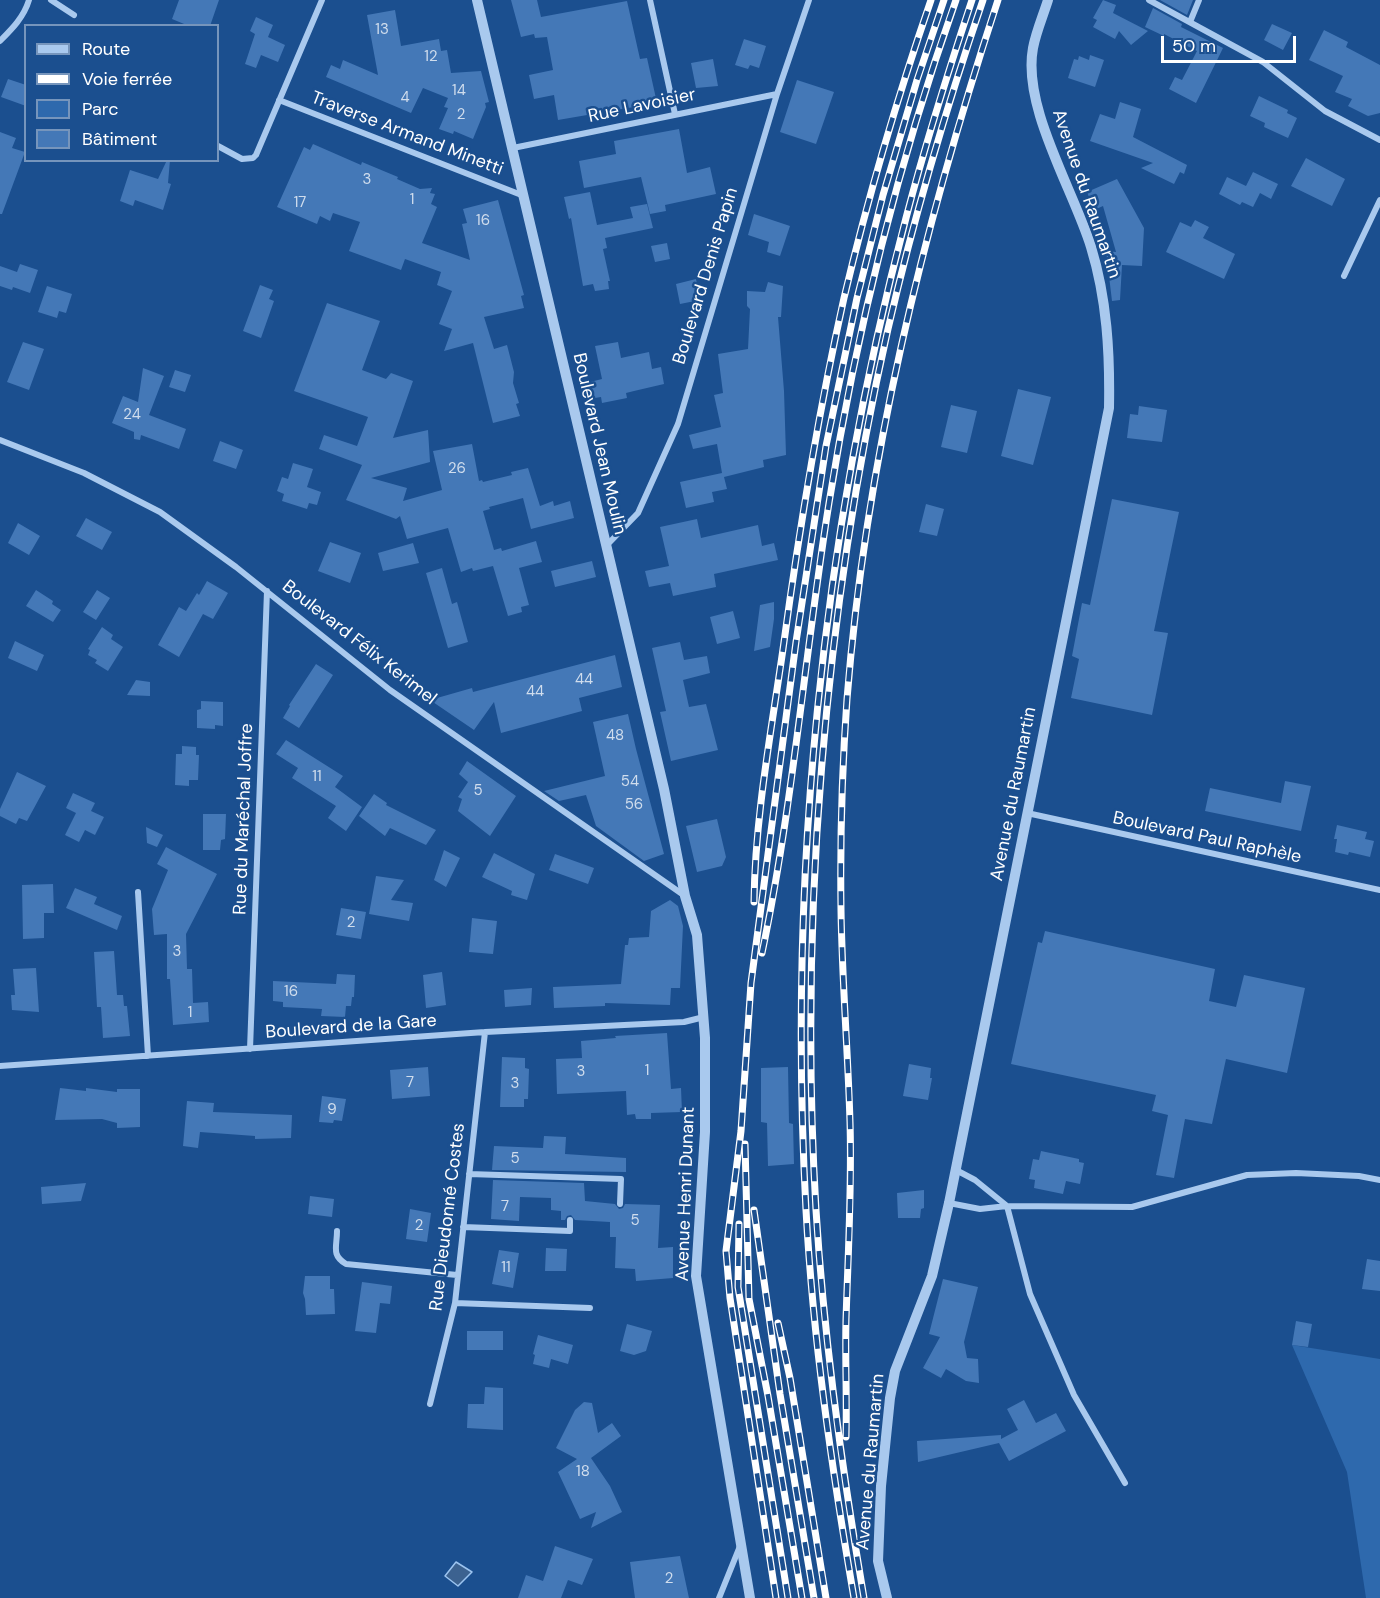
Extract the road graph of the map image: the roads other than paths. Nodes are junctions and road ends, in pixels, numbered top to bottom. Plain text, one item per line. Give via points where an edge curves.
1 (29, 0) edge
2 (51, 0) edge
3 (322, 0) edge
4 (477, 0) edge
5 (650, 0) edge
6 (809, 0) edge
7 (1048, 0) edge
8 (1149, 0) edge
9 (1199, 0) edge
10 (74, 15) dead end
11 (1190, 22) junction
12 (0, 41) edge
13 (777, 94) junction
14 (279, 100) junction
15 (675, 114) junction
16 (1380, 140) edge
17 (219, 147) edge
18 (513, 148) junction
19 (524, 196) junction
20 (1380, 200) edge
21 (1344, 276) dead end
22 (0, 440) edge
23 (606, 547) junction
24 (267, 591) junction
25 (1027, 813) junction
26 (1380, 891) edge
27 (138, 892) dead end
28 (685, 896) junction
29 (704, 1017) junction
30 (485, 1032) junction
31 (250, 1049) junction
32 (148, 1056) junction
33 (0, 1066) edge
34 (956, 1170) junction
35 (469, 1174) junction
36 (1380, 1180) edge
37 (949, 1203) junction
38 (621, 1204) dead end
39 (1007, 1206) junction
40 (570, 1220) dead end
41 (463, 1227) junction
42 (337, 1230) dead end
43 (457, 1275) junction
44 (455, 1303) junction
45 (590, 1308) dead end
46 (430, 1404) dead end
47 (1125, 1483) dead end
48 (740, 1546) junction
49 (719, 1598) edge
50 (750, 1598) edge
51 (887, 1598) edge

1 - 12 street via 16,25
2 - 10 street
3 - 14 street
4 - 18 street, Boulevard Jean Moulin
5 - 15 street
6 - 13 street, Boulevard Denis Papin
7 - 25 street, Avenue du Raumartin via 1033,49 1033,88 1103,291 1110,368 1109,398 1094,486
8 - 11 street
9 - 11 street
11 - 16 street via 1263,62 1325,111
13 - 15 street, Rue Lavoisier
13 - 23 street, Boulevard Denis Papin via 678,424 638,513
14 - 17 street via 253,158 242,159
14 - 19 street, Traverse Armand Minetti
15 - 18 street, Rue Lavoisier
18 - 19 street, Boulevard Jean Moulin
19 - 23 street, Boulevard Jean Moulin
20 - 21 street
22 - 24 street, Boulevard Félix Kerimel via 84,473 160,512
23 - 28 street, Boulevard Jean Moulin via 664,789
24 - 28 street, Boulevard Félix Kerimel via 390,690
24 - 31 street, Rue du Maréchal Joffre
25 - 26 street, Boulevard Paul Raphèle
25 - 34 street, Avenue du Raumartin
27 - 32 street
28 - 29 street, Avenue Henri Dunant via 697,935
29 - 30 street, Boulevard de la Gare via 684,1022
29 - 48 street, Avenue Henri Dunant via 705,1132 696,1276
30 - 31 street, Boulevard de la Gare
30 - 35 street, Rue Dieudonné Costes
31 - 32 street, Boulevard de la Gare
32 - 33 street, Boulevard de la Gare
34 - 37 street, Avenue du Raumartin
34 - 39 street
35 - 38 street via 621,1179
35 - 41 street, Rue Dieudonné Costes
36 - 39 street via 1296,1173 1247,1175 1132,1207
37 - 39 street via 980,1209
37 - 51 street, Avenue du Raumartin via 932,1276 894,1371 881,1486 878,1561
39 - 47 street via 1030,1293 1074,1395
40 - 41 street via 570,1231
41 - 43 street, Rue Dieudonné Costes
42 - 43 street via 335,1253 346,1264
43 - 44 street, Rue Dieudonné Costes
44 - 45 street
44 - 46 street, Rue Dieudonné Costes
48 - 49 street
48 - 50 street, Avenue Henri Dunant

